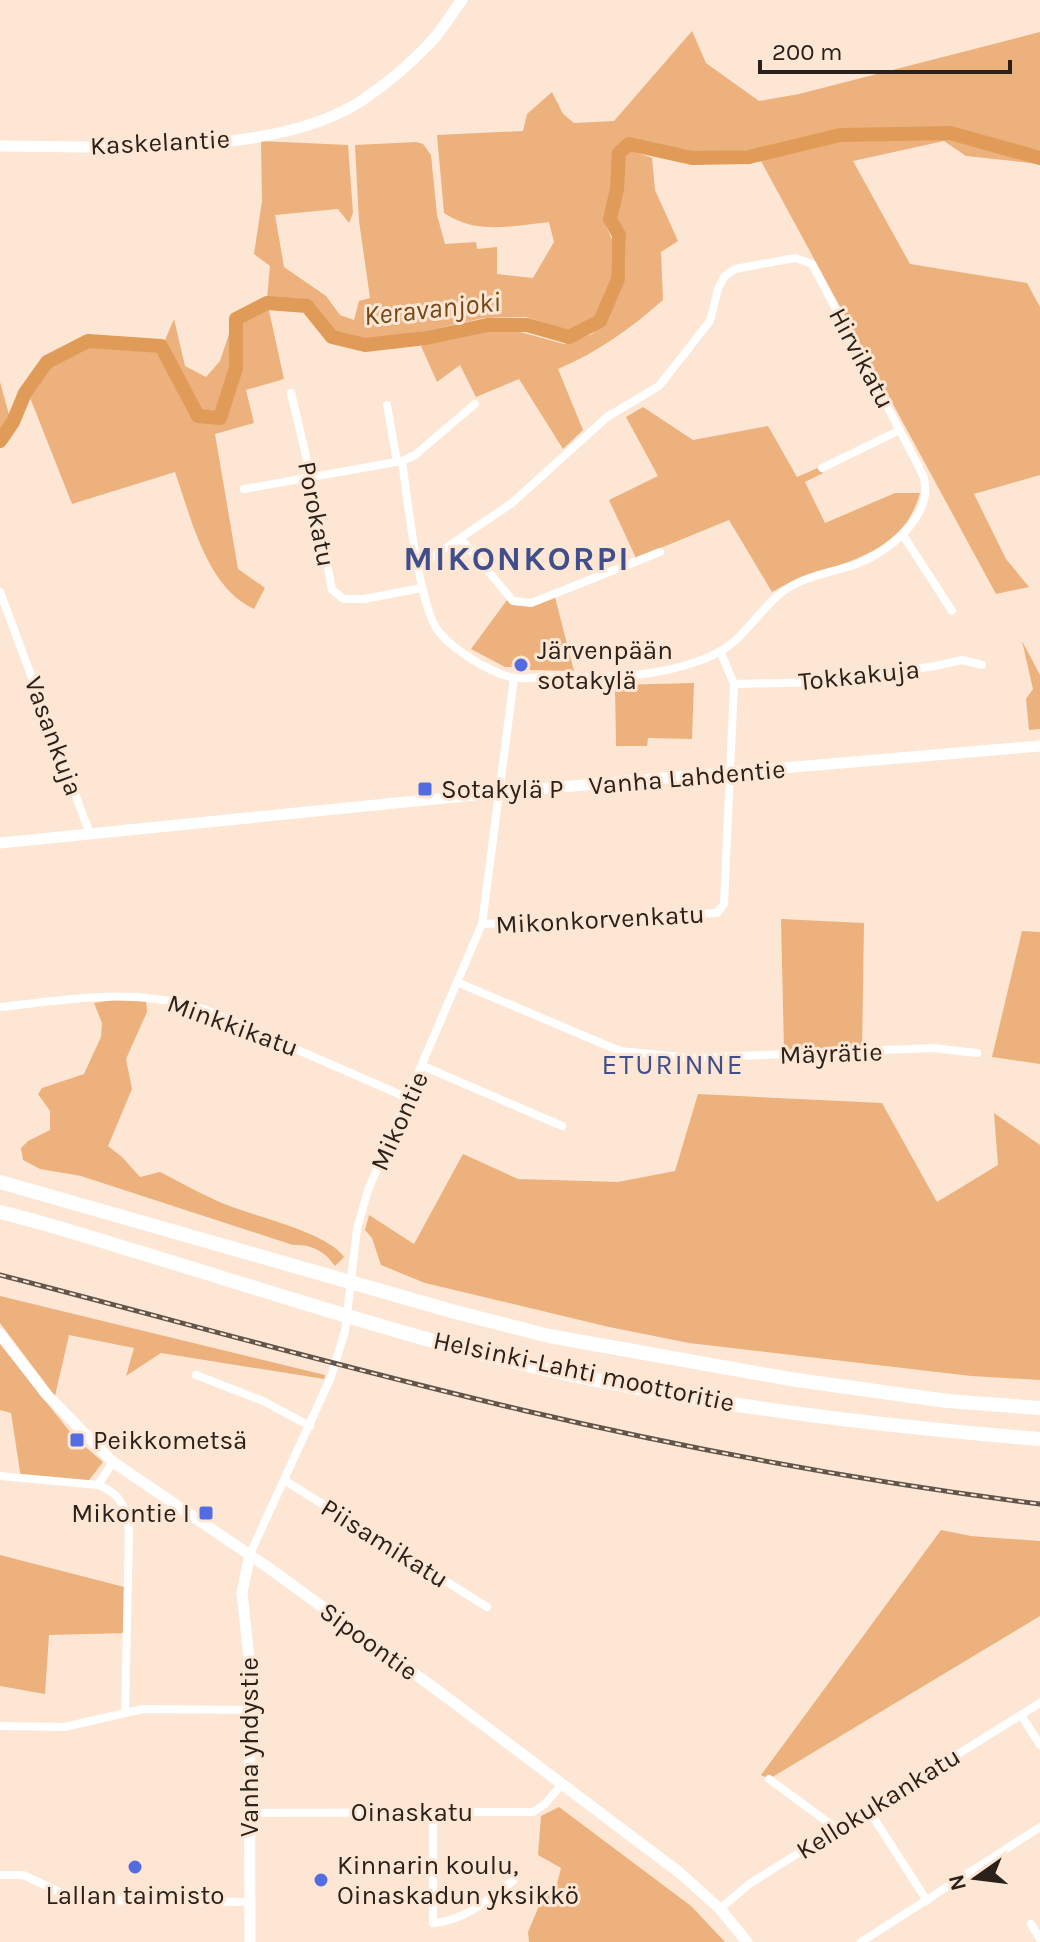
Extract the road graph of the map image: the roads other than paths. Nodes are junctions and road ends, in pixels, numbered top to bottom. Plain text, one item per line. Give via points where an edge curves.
1 (462, 0) edge
2 (0, 146) edge
3 (291, 393) dead end
4 (475, 404) dead end
5 (387, 405) dead end
6 (900, 430) junction
7 (399, 461) junction
8 (822, 468) dead end
9 (311, 477) junction
10 (244, 489) dead end
11 (903, 535) junction
12 (461, 539) junction
13 (660, 552) dead end
14 (419, 566) junction
15 (422, 588) junction
16 (0, 592) edge
17 (952, 611) dead end
18 (720, 651) junction
19 (982, 665) dead end
20 (514, 678) junction
21 (734, 684) junction
22 (1040, 746) edge
23 (730, 774) junction
24 (90, 834) junction
25 (0, 843) edge
26 (482, 924) junction
27 (459, 983) junction
28 (0, 1007) edge
29 (977, 1053) dead end
30 (423, 1066) junction
31 (408, 1098) junction
32 (562, 1126) dead end
33 (0, 1182) edge
34 (0, 1212) edge
35 (0, 1334) edge
36 (196, 1375) dead end
37 (1040, 1408) edge
38 (310, 1426) junction
39 (1040, 1439) edge
40 (113, 1462) junction
41 (0, 1476) edge
42 (284, 1480) junction
43 (98, 1485) junction
44 (250, 1554) junction
45 (487, 1607) dead end
46 (1040, 1703) edge
47 (249, 1710) junction
48 (125, 1713) junction
49 (1021, 1715) junction
50 (0, 1726) edge
51 (1040, 1745) edge
52 (769, 1779) dead end
53 (562, 1784) junction
54 (868, 1809) junction
55 (433, 1812) junction
56 (250, 1813) junction
57 (1040, 1827) edge
58 (837, 1829) junction
59 (0, 1875) edge
60 (513, 1881) dead end
61 (927, 1901) junction
62 (249, 1902) junction
63 (720, 1909) junction
64 (1031, 1924) dead end
65 (1040, 1939) edge
66 (250, 1942) edge
67 (747, 1942) edge
68 (861, 1942) edge

1 - 2 street, Kaskelantie via 430,43 364,99 295,130 197,145
3 - 9 street, Porokatu
4 - 7 street via 415,455
5 - 7 street
6 - 8 street
6 - 11 street, Hirvikatu via 926,485 918,515
6 - 12 street, Hirvikatu via 812,264 795,258 735,269 718,289 710,321 659,386 592,429 512,503
7 - 9 street
7 - 14 street
9 - 10 street
9 - 15 street, Porokatu via 332,590 344,599 364,599
11 - 17 street
11 - 18 street, Hirvikatu via 860,562 796,583
12 - 13 street via 513,601 531,603
12 - 14 street, Hirvikatu
14 - 15 street
15 - 20 street via 440,634 472,659
16 - 24 street, Vasankuja
18 - 20 street, Hirvikatu via 667,671
18 - 21 street
19 - 21 street, Tokkakuja via 962,660 826,682
20 - 26 street, Mikontie
21 - 23 street
22 - 23 street, Vanha Lahdentie
23 - 24 street, Vanha Lahdentie
23 - 26 street, Mikonkorvenkatu via 724,904 717,913
24 - 25 street, Vanha Lahdentie
26 - 27 street, Mikontie
27 - 29 street, Mäyrätie via 620,1051 691,1058 932,1048
27 - 30 street, Mikontie
28 - 31 street, Minkkikatu via 128,995 176,1001
30 - 31 street, Mikontie
30 - 32 street
31 - 38 street, Mikontie via 368,1190 357,1229 342,1341
33 - 37 highway, Helsinki-Lahti moottoritie via 549,1336 790,1379
34 - 39 highway, Helsinki-Lahti moottoritie via 448,1345 638,1387 784,1411
35 - 40 street, Sipoontie via 46,1394
36 - 38 street
38 - 42 street, Mikontie
40 - 43 street
40 - 44 street, Sipoontie
41 - 43 street
42 - 44 street, Mikontie
42 - 45 street, Piisamikatu
43 - 48 street via 120,1497 129,1532
44 - 47 street, Vanha yhdystie via 242,1593
44 - 53 street, Sipoontie
46 - 49 street, Kellokukankatu
47 - 48 street
47 - 56 street, Vanha yhdystie
48 - 50 street via 64,1727
49 - 51 street
49 - 54 street, Kellokukankatu
52 - 58 street
53 - 55 street, Oinaskatu via 533,1812
53 - 63 street, Sipoontie
54 - 58 street, Kellokukankatu
54 - 61 street
55 - 56 street, Oinaskatu
55 - 60 street via 433,1923 471,1911
56 - 62 street, Vanha yhdystie
57 - 61 street
58 - 63 street, Kellokukankatu via 749,1884
59 - 62 street via 31,1878 77,1900
61 - 68 street
62 - 66 street, Vanha yhdystie
63 - 67 street, Sipoontie
64 - 65 street

